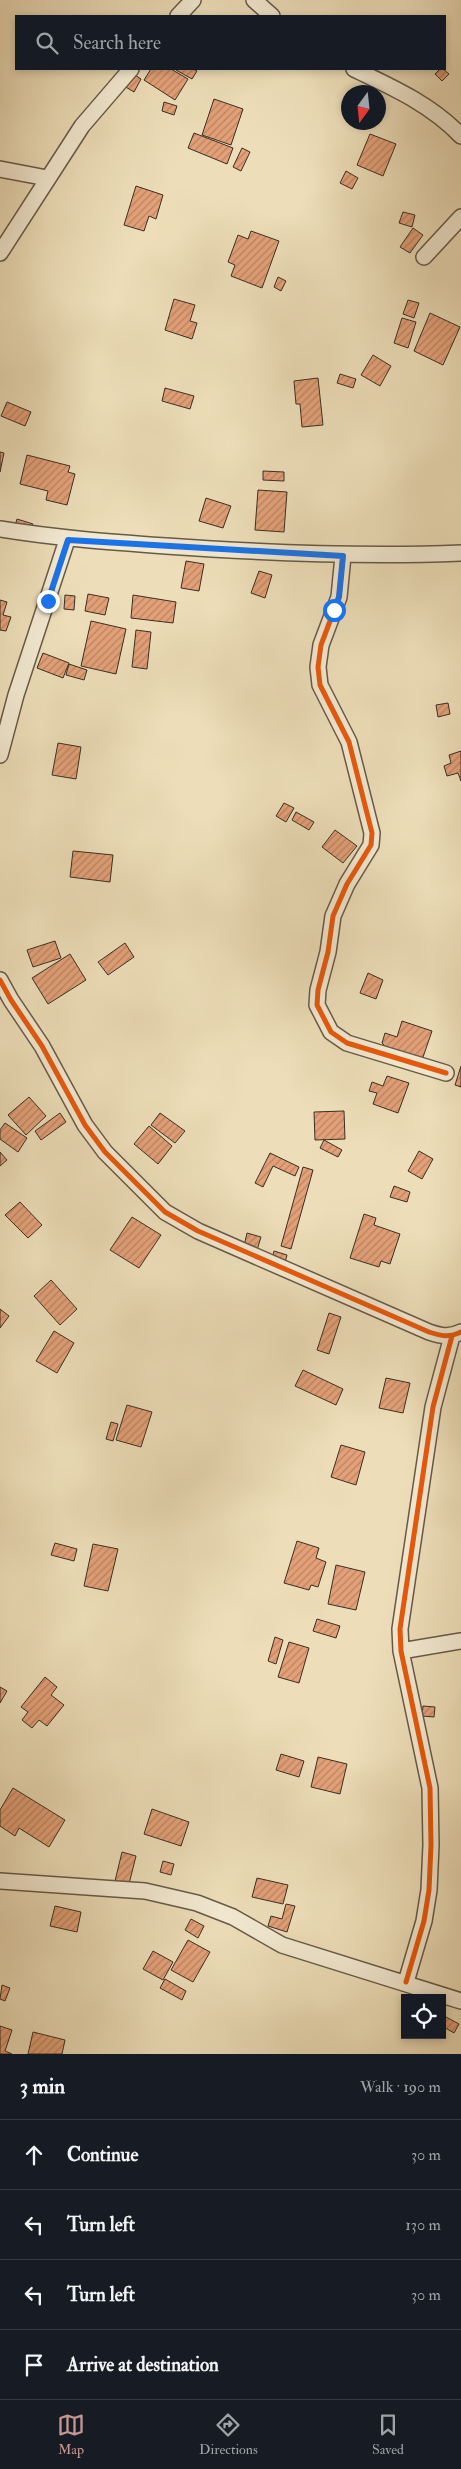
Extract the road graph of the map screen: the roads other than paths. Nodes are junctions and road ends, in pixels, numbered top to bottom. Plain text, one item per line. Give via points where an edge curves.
1 (193, 0) edge
2 (254, 0) edge
3 (179, 15) edge
4 (271, 15) edge
5 (130, 70) edge
6 (356, 70) edge
7 (461, 136) edge
8 (0, 169) edge
9 (48, 178) junction
10 (461, 217) edge
11 (0, 253) edge
12 (424, 257) dead end
13 (0, 529) edge
14 (68, 540) junction
15 (461, 553) edge
16 (343, 556) junction
17 (0, 755) edge
18 (0, 980) edge
19 (446, 1073) dead end
20 (457, 1334) edge
21 (461, 1641) edge
22 (400, 1651) junction
23 (0, 1881) edge
24 (406, 1982) junction
25 (461, 2001) edge

1 - 3 street
2 - 4 street
5 - 9 street via 82,126
6 - 7 street via 418,102
8 - 9 street
9 - 11 street
10 - 12 street
13 - 14 street
14 - 16 street
14 - 17 street via 16,695
15 - 16 street
16 - 19 street via 339,597 321,645 318,667 320,686 349,742 372,833 371,845 333,916 317,1005 331,1032 347,1043
18 - 20 street via 42,1046 85,1125 105,1152 165,1212 198,1231 386,1314 436,1334
20 - 22 street via 433,1407 416,1510
21 - 22 street
22 - 24 street via 430,1788 431,1835 429,1890 424,1920
23 - 24 street via 145,1890 197,1903 282,1945
24 - 25 street

